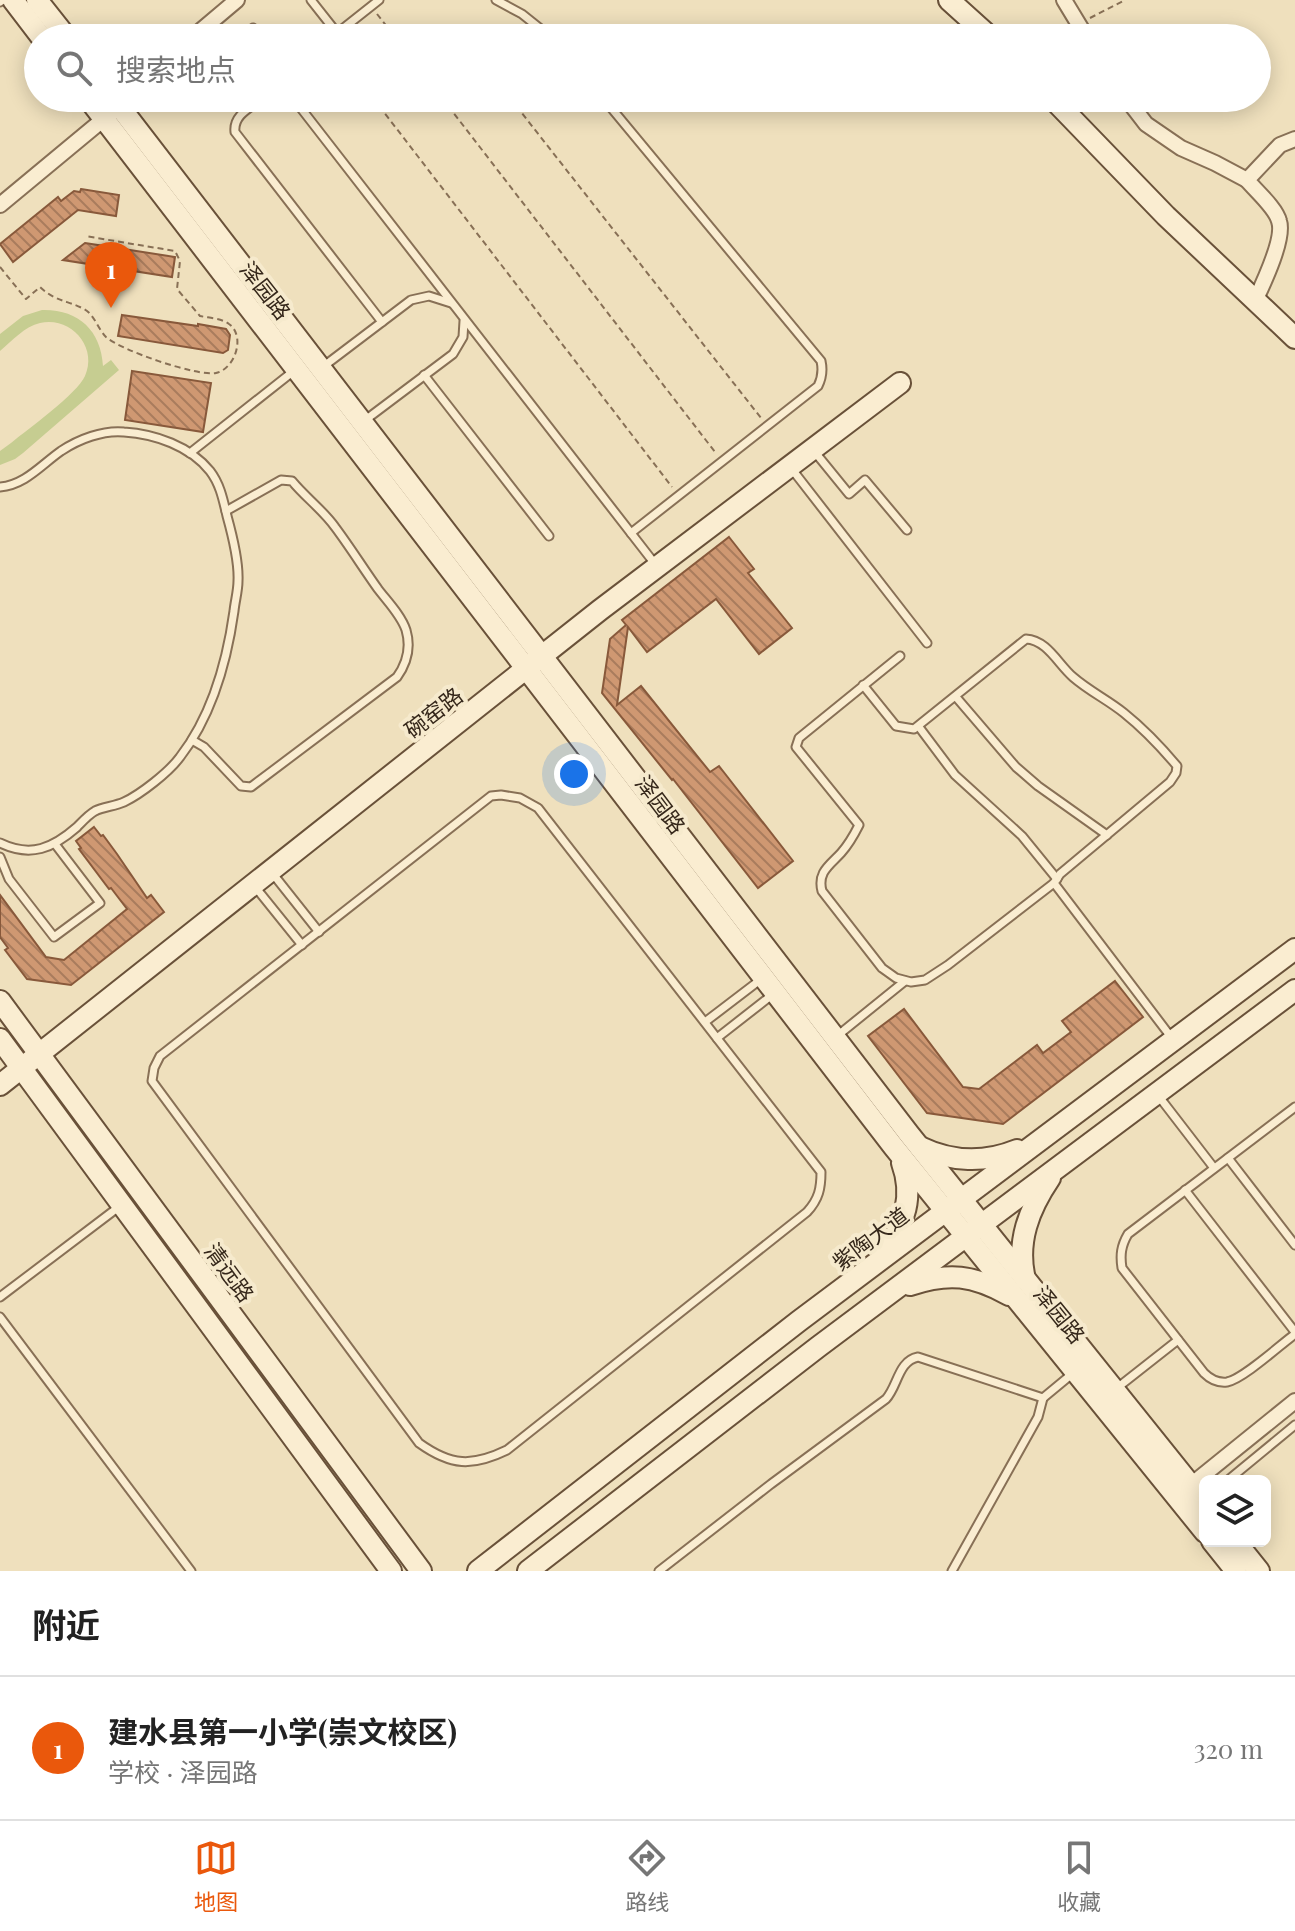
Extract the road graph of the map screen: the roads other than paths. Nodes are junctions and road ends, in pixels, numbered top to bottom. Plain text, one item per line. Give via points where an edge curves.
1 (13, 0) edge
2 (37, 0) edge
3 (237, 0) edge
4 (311, 0) edge
5 (379, 0) edge
6 (496, 0) edge
7 (949, 0) edge
8 (1064, 0) edge
9 (31, 24) edge
10 (56, 24) edge
11 (209, 24) edge
12 (326, 24) edge
13 (349, 24) edge
14 (534, 24) edge
15 (976, 24) edge
16 (1079, 24) edge
17 (109, 112) edge
18 (120, 112) edge
19 (121, 112) edge
20 (245, 112) edge
21 (304, 112) edge
22 (615, 112) edge
23 (1066, 112) edge
24 (1137, 112) edge
25 (1295, 139) edge
26 (1247, 180) junction
27 (0, 205) edge
28 (1255, 301) junction
29 (453, 304) junction
30 (464, 319) junction
31 (382, 322) junction
32 (1295, 338) edge
33 (297, 369) junction
34 (321, 369) junction
35 (424, 375) junction
36 (900, 383) dead end
37 (362, 423) junction
38 (813, 449) junction
39 (190, 453) junction
40 (790, 466) junction
41 (0, 487) edge
42 (226, 511) junction
43 (907, 530) dead end
44 (631, 533) junction
45 (549, 536) dead end
46 (657, 567) junction
47 (927, 643) dead end
48 (900, 656) dead end
49 (534, 662) junction
50 (863, 685) junction
51 (956, 697) junction
52 (919, 727) junction
53 (192, 740) junction
54 (1107, 835) junction
55 (0, 843) edge
56 (55, 844) junction
57 (0, 857) edge
58 (270, 871) junction
59 (1055, 881) junction
60 (254, 885) junction
61 (319, 932) junction
62 (302, 945) junction
63 (1295, 949) edge
64 (905, 981) junction
65 (770, 985) junction
66 (1295, 990) edge
67 (0, 1001) edge
68 (705, 1022) junction
69 (835, 1037) junction
70 (717, 1038) junction
71 (0, 1039) edge
72 (1173, 1040) junction
73 (39, 1054) junction
74 (21, 1068) junction
75 (0, 1085) edge
76 (1157, 1094) junction
77 (1295, 1107) edge
78 (1042, 1138) junction
79 (919, 1146) junction
80 (898, 1151) junction
81 (1228, 1158) junction
82 (1060, 1166) junction
83 (1214, 1168) junction
84 (1185, 1190) junction
85 (121, 1205) junction
86 (954, 1205) junction
87 (974, 1231) junction
88 (1295, 1245) edge
89 (876, 1263) junction
90 (1025, 1279) junction
91 (895, 1290) junction
92 (0, 1297) edge
93 (1018, 1300) junction
94 (0, 1317) edge
95 (1295, 1333) edge
96 (1178, 1340) junction
97 (1075, 1372) junction
98 (1114, 1390) junction
99 (1043, 1398) junction
100 (1295, 1401) edge
101 (1295, 1425) edge
102 (1223, 1475) edge
103 (1234, 1475) edge
104 (1199, 1495) edge
105 (1199, 1525) edge
106 (1217, 1547) edge
107 (1240, 1547) edge
108 (191, 1571) edge
109 (391, 1571) edge
110 (421, 1571) edge
111 (478, 1571) edge
112 (528, 1571) edge
113 (659, 1571) edge
114 (952, 1571) edge
115 (1236, 1571) edge
116 (1259, 1571) edge

1 - 9 street
2 - 10 street
3 - 11 street
4 - 12 lane
5 - 13 lane
6 - 14 lane
7 - 15 street
8 - 16 street
17 - 27 street
18 - 33 street, 泽园路
19 - 34 street, 泽园路
20 - 31 lane via 234,124 235,132
21 - 29 lane
22 - 44 lane via 821,361 823,373 818,386
23 - 28 street
24 - 26 street via 1181,148
25 - 26 street via 1280,145
26 - 28 street via 1281,226
28 - 32 street
29 - 30 lane
29 - 31 lane via 420,297
30 - 35 lane via 457,348
30 - 44 lane
31 - 34 lane
33 - 39 lane
33 - 49 street, 泽园路
34 - 37 street, 泽园路
35 - 37 lane
35 - 45 lane
36 - 38 street, 碗窑路
37 - 49 street, 泽园路
38 - 40 street, 碗窑路
38 - 43 lane via 849,494 865,480
39 - 41 lane via 149,436 101,434 64,449 20,483
39 - 42 lane via 217,481
40 - 46 street, 碗窑路
40 - 47 lane
42 - 53 lane via 238,580 231,634 219,680
42 - 53 lane via 281,480 292,481 333,524 403,622 408,654 397,677 251,787 241,786
44 - 46 lane
46 - 49 street, 碗窑路
48 - 50 lane
49 - 58 street, 碗窑路
49 - 65 street, 泽园路
49 - 69 street, 泽园路
50 - 52 lane via 896,726
50 - 64 lane via 799,738 796,747 859,825 823,873 822,891 882,968
51 - 52 lane
51 - 54 lane via 1016,767
51 - 54 lane via 1026,639 1035,640 1069,674 1143,730 1177,766 1176,773
52 - 59 lane via 955,775 1022,836
53 - 56 lane via 179,760 143,791 95,811
54 - 59 lane
55 - 56 lane via 24,850
56 - 57 lane via 100,903 54,937 9,879
58 - 60 street, 碗窑路
58 - 61 lane
59 - 64 lane via 948,965 925,980
59 - 72 lane
60 - 62 lane
60 - 73 street, 碗窑路
61 - 62 lane
61 - 68 lane via 491,796 520,798 538,808
62 - 70 lane via 160,1056 152,1081 419,1443 456,1461 485,1460 507,1450 817,1199 821,1172
63 - 72 street, 紫陶大道
64 - 69 lane
65 - 68 lane
65 - 70 lane
65 - 80 street, 泽园路
66 - 76 street
67 - 73 street, 清远路
68 - 70 lane
69 - 79 street, 泽园路
71 - 74 street
72 - 78 street, 紫陶大道
73 - 74 street, 碗窑路
73 - 110 street, 清远路
74 - 75 street, 碗窑路
74 - 85 street
76 - 82 street
76 - 83 lane
77 - 81 lane
78 - 79 street via 986,1159 953,1158
78 - 86 street, 紫陶大道
79 - 86 street, 泽园路
80 - 86 street, 泽园路
80 - 89 street via 908,1183 907,1206 895,1238
81 - 83 lane
81 - 88 lane
82 - 87 street
82 - 90 street via 1026,1224 1021,1247
83 - 84 lane
84 - 95 lane
84 - 96 lane via 1128,1234 1120,1257 1122,1268
85 - 92 lane
85 - 109 street
86 - 87 street, 泽园路
86 - 89 street, 紫陶大道
87 - 90 street, 泽园路
87 - 91 street
87 - 93 street, 泽园路
89 - 111 street, 紫陶大道
90 - 98 street, 泽园路
91 - 93 street via 937,1277 961,1277
91 - 112 street
93 - 97 street, 泽园路
94 - 108 lane
95 - 96 lane via 1226,1382 1208,1378
96 - 98 lane
97 - 99 lane
97 - 105 street, 泽园路
98 - 104 street, 泽园路
99 - 113 lane via 918,1357 910,1359 886,1399
99 - 114 lane via 1038,1417
100 - 102 street
101 - 103 lane
106 - 115 street
107 - 116 street

